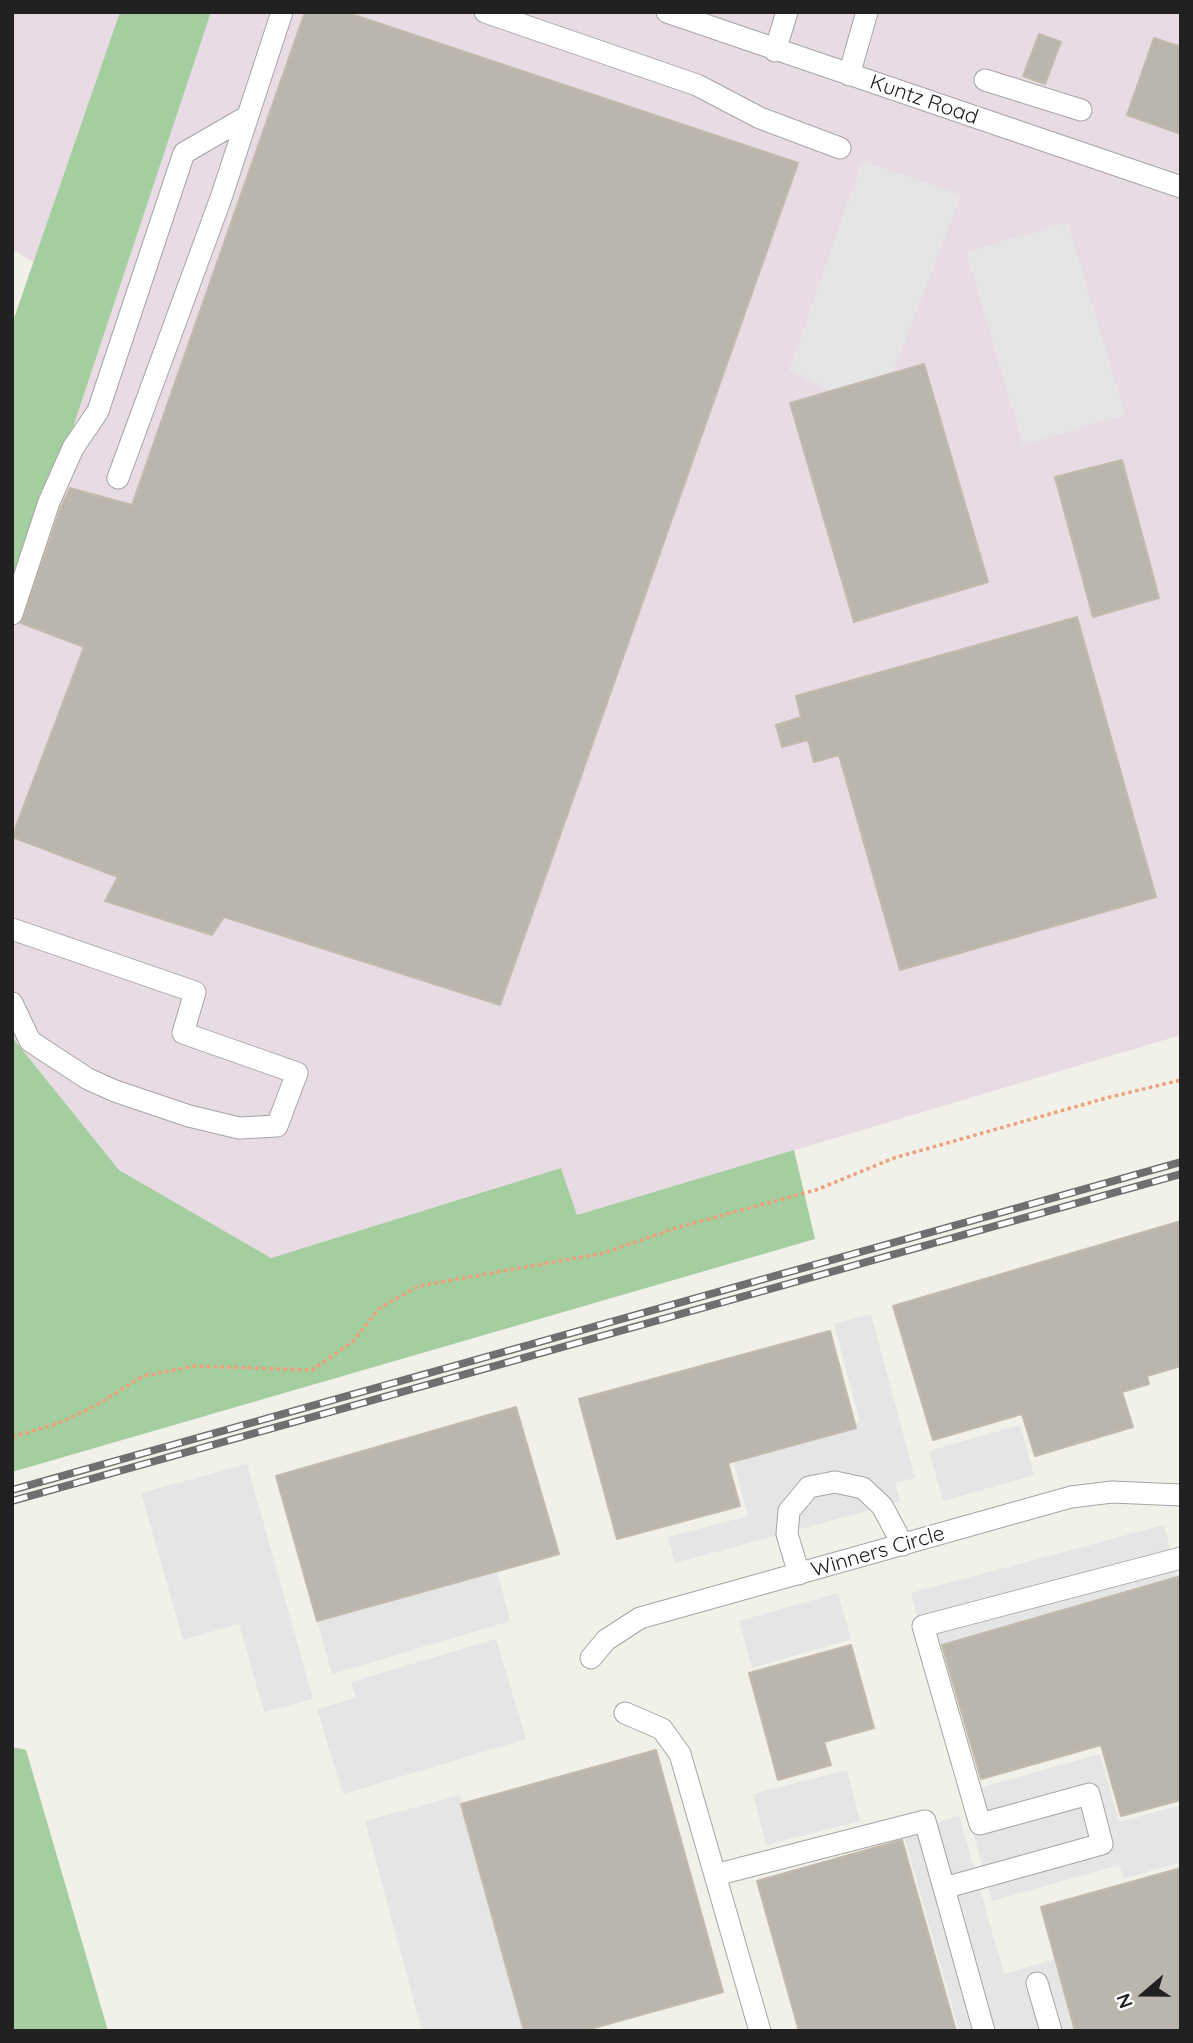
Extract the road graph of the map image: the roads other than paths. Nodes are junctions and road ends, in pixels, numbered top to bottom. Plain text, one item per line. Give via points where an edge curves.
1 (282, 12) edge
2 (485, 12) edge
3 (667, 12) edge
4 (787, 12) edge
5 (867, 12) edge
6 (775, 51) junction
7 (849, 75) junction
8 (985, 80) dead end
9 (1081, 110) dead end
10 (248, 116) junction
11 (840, 148) dead end
12 (1181, 187) edge
13 (118, 478) dead end
14 (12, 614) edge
15 (12, 929) edge
16 (12, 1003) edge
17 (1181, 1495) edge
18 (903, 1545) junction
19 (1181, 1558) edge
20 (799, 1574) junction
21 (591, 1658) dead end
22 (625, 1713) dead end
23 (715, 1875) junction
24 (944, 1888) junction
25 (1037, 1983) dead end
26 (760, 2031) edge
27 (984, 2031) edge
28 (1051, 2031) edge

1 - 10 street
2 - 11 street via 697,85 760,118
3 - 6 street, Kuntz Road
4 - 6 street
5 - 7 street
6 - 7 street, Kuntz Road
7 - 12 street, Kuntz Road
8 - 9 street
10 - 13 street
10 - 14 street via 184,153 98,411 73,448 49,502
15 - 16 street via 195,992 183,1033 297,1073 277,1126 239,1128 189,1116 88,1079 30,1041
17 - 18 street, Winners Circle via 1112,1492 1071,1497
18 - 20 street, Winners Circle
18 - 20 street via 882,1506 863,1488 835,1482 810,1487 789,1511 787,1534
19 - 24 street via 923,1626 980,1824 1089,1794 1102,1844
20 - 21 street, Winners Circle via 640,1618 606,1640
22 - 23 street via 662,1729 680,1755
23 - 24 street via 925,1821
23 - 26 street
24 - 27 street
25 - 28 street

